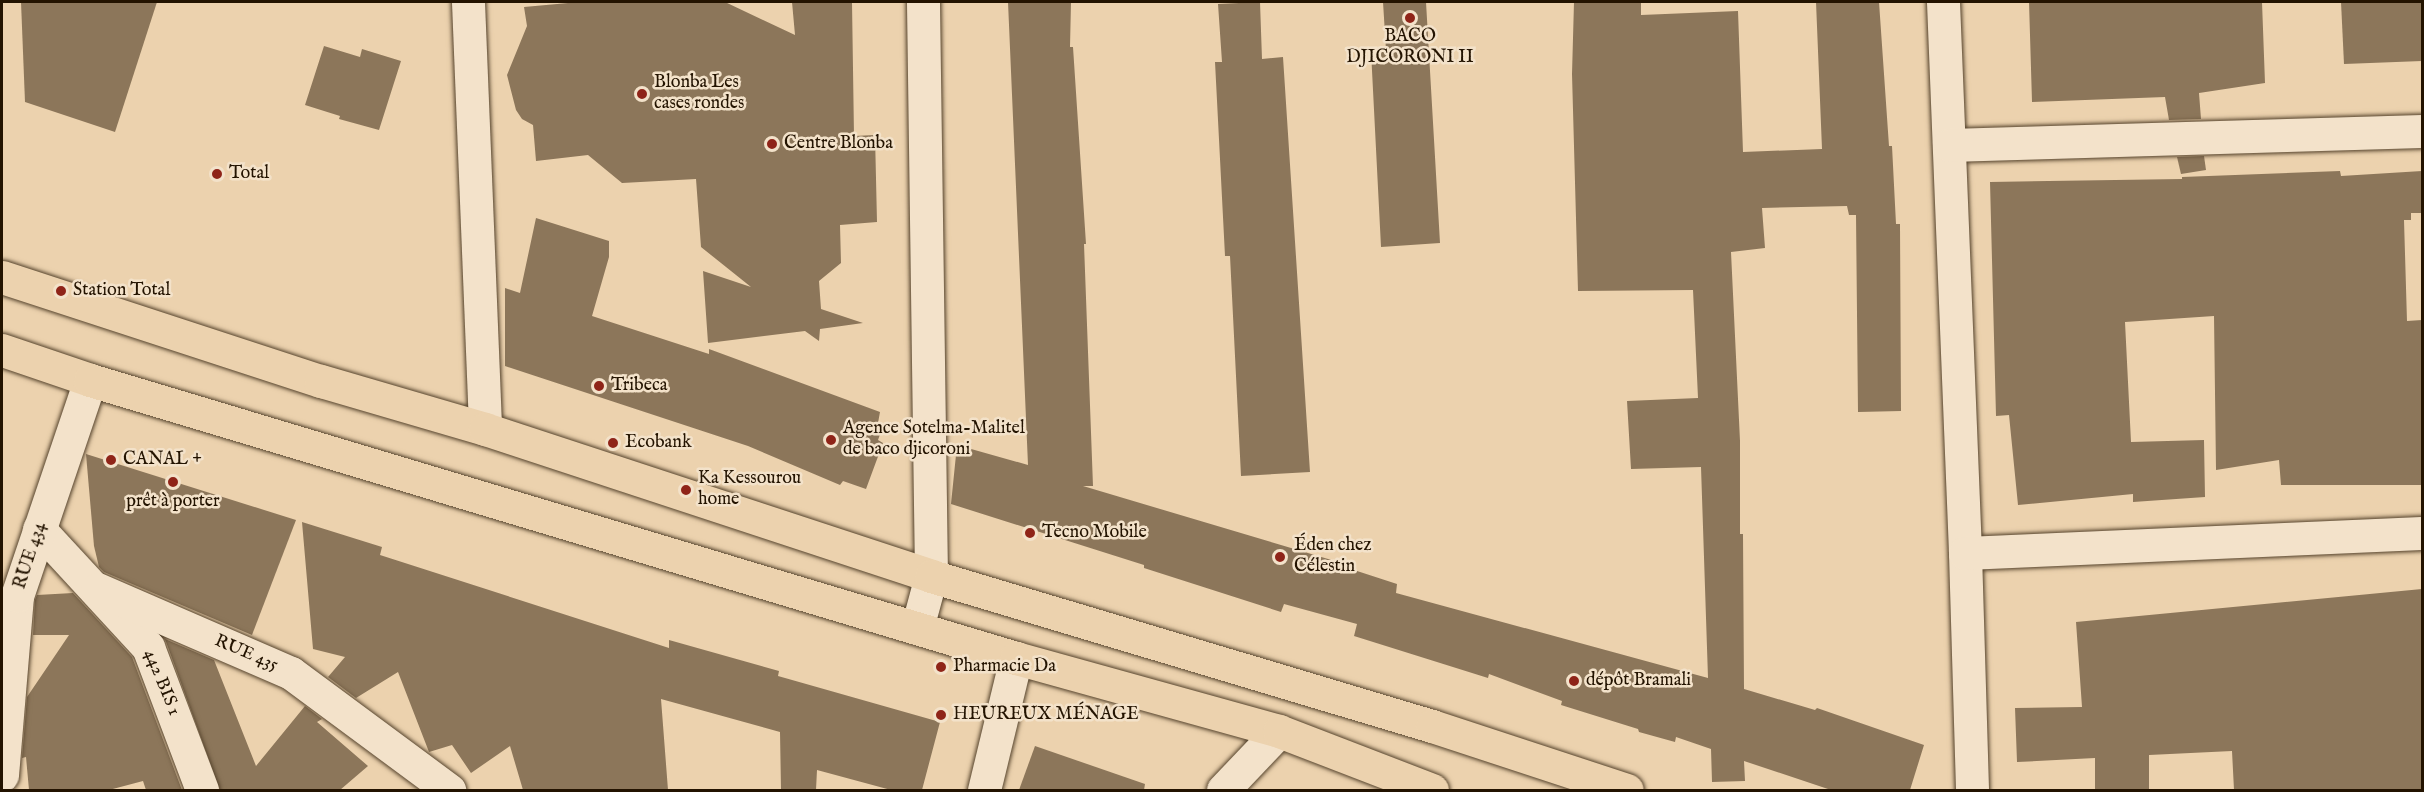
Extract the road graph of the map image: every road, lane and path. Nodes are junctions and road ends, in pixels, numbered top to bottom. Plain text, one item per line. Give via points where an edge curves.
1 (468, 2) edge
2 (923, 2) edge
3 (1943, 2) edge
4 (2422, 131) edge
5 (1949, 145) junction
6 (2, 277) edge
7 (2, 350) edge
8 (90, 380) junction
9 (485, 429) junction
10 (39, 529) junction
11 (2422, 533) edge
12 (1965, 553) junction
13 (932, 576) junction
14 (98, 589) junction
15 (9, 598) edge
16 (917, 628) junction
17 (1016, 658) junction
18 (1279, 731) junction
19 (2, 775) edge
20 (202, 790) edge
21 (449, 790) edge
22 (984, 790) edge
23 (1223, 790) edge
24 (1432, 790) edge
25 (1627, 790) edge
26 (1971, 790) edge

1 - 9 street
2 - 13 street
3 - 5 street
4 - 5 street
5 - 12 street
6 - 9 main road via 321,381
7 - 8 main road
8 - 10 street, RUE 434
8 - 16 main road
9 - 13 main road
10 - 14 street, RUE 435
10 - 15 street, RUE 434
11 - 12 street
12 - 26 street
13 - 16 street
13 - 25 main road via 1432,726
14 - 20 street, 442 BIS 1 via 148,647
14 - 21 street, RUE 435 via 291,673
15 - 19 street, RUE 434
16 - 17 main road
17 - 18 main road
17 - 22 street
18 - 23 street
18 - 24 main road

